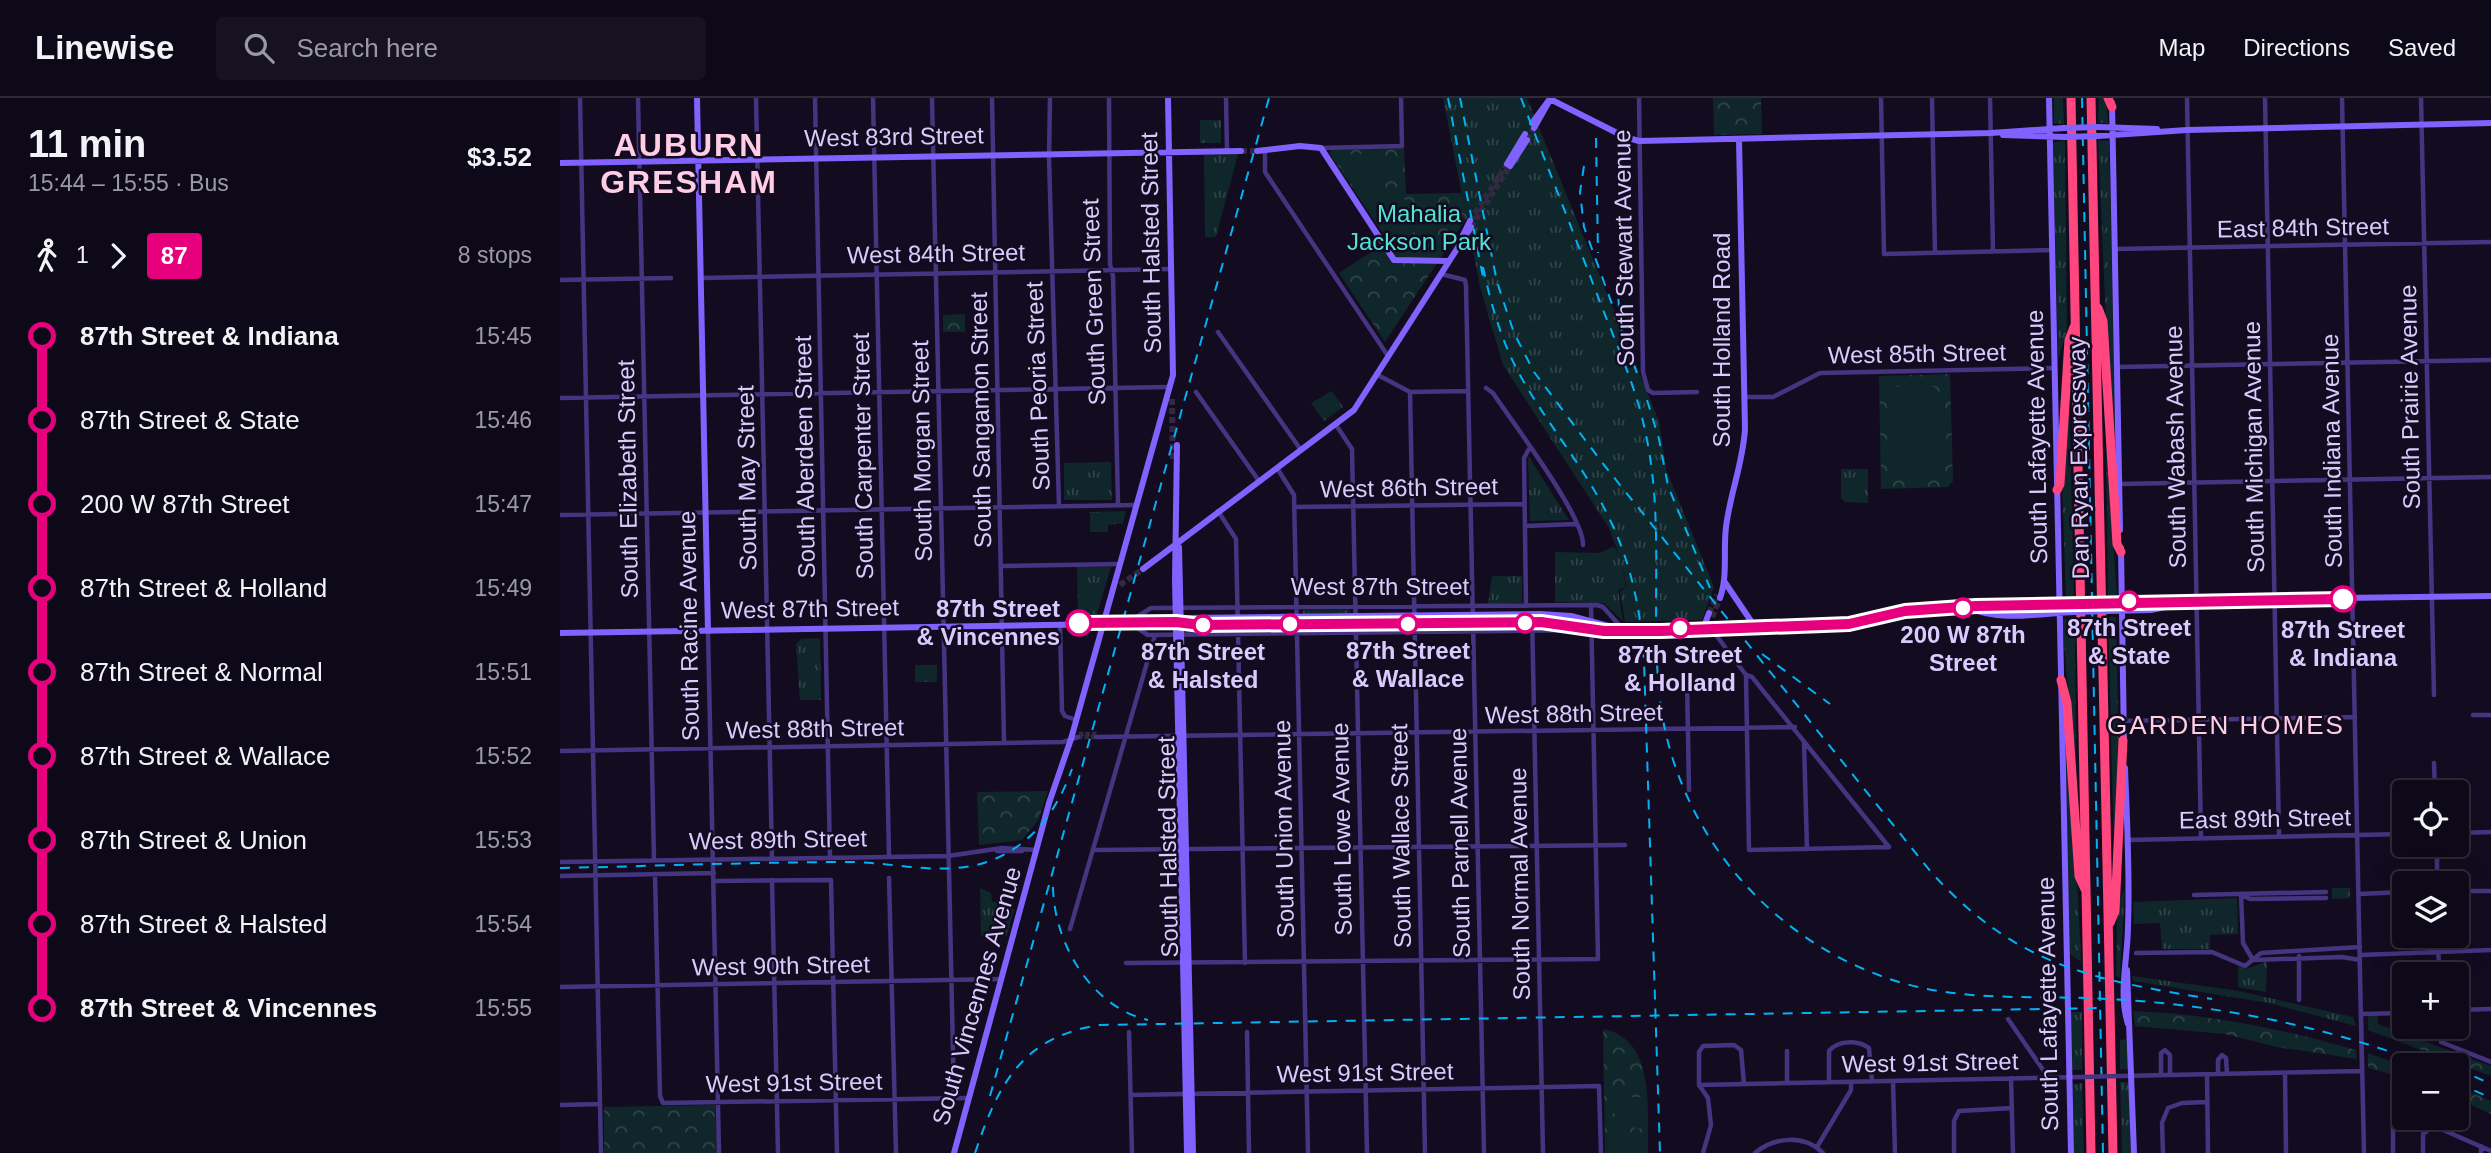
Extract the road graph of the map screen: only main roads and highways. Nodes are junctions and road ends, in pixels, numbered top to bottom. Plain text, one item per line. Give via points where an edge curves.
1 (697, 98) edge
2 (1168, 98) edge
3 (1550, 98) edge
4 (2049, 98) edge
5 (2071, 98) edge
6 (2091, 98) edge
7 (2111, 101) edge
8 (2491, 123) edge
9 (1533, 126) tunnel mouth
10 (2112, 127) junction
11 (2050, 128) junction
12 (2187, 130) junction
13 (1991, 133) junction
14 (2112, 135) junction
15 (2050, 136) junction
16 (1526, 137) tunnel mouth
17 (1739, 139) junction
18 (1242, 149) tunnel mouth
19 (1260, 149) tunnel mouth
20 (1169, 151) junction
21 (698, 160) junction
22 (560, 163) edge
23 (1508, 165) tunnel mouth
24 (1471, 224) tunnel mouth
25 (1448, 261) junction
26 (2095, 298) junction
27 (2076, 322) junction
28 (1177, 446) dead end
29 (2057, 490) junction
30 (1136, 505) joint
31 (1177, 541) junction
32 (2121, 552) junction
33 (1147, 564) tunnel mouth
34 (1724, 581) junction
35 (2491, 596) edge
36 (1718, 597) tunnel mouth
37 (2121, 601) junction
38 (2059, 602) junction
39 (2188, 602) junction
40 (1970, 608) junction
41 (2121, 611) junction
42 (2059, 612) junction
43 (1711, 615) tunnel mouth
44 (1415, 620) junction
45 (1108, 622) junction
46 (1130, 622) tunnel mouth
47 (1180, 622) junction
48 (1710, 627) junction
49 (1721, 627) tunnel mouth
50 (1742, 627) tunnel mouth
51 (1755, 627) junction
52 (1679, 629) junction
53 (708, 631) junction
54 (560, 633) edge
55 (2060, 680) junction
56 (2123, 740) junction
57 (2087, 894) junction
58 (2108, 928) junction
59 (1189, 1094) junction
60 (954, 1153) edge
61 (1187, 1153) edge
62 (1193, 1153) edge
63 (2071, 1153) edge
64 (2091, 1153) edge
65 (2113, 1153) edge
66 (2134, 1153) edge

1 - 21 main road, South Racine Avenue
2 - 20 main road, South Halsted Street
3 - 9 main road
3 - 17 main road via 1639,141
4 - 11 main road, South Lafayette Avenue
5 - 27 highway, Dan Ryan Expressway
6 - 26 highway, Dan Ryan Expressway
7 - 10 main road
8 - 12 main road
10 - 11 main road, bridge
10 - 12 main road
10 - 14 main road
11 - 13 main road
11 - 15 main road, South Lafayette Avenue
12 - 14 main road
13 - 15 main road
13 - 17 main road
14 - 15 main road, bridge
14 - 32 main road
15 - 29 main road, South Lafayette Avenue
16 - 23 main road
17 - 34 main road, South Holland Road via 1743,449 1726,525
18 - 20 main road, West 83rd Street
19 - 25 main road via 1321,148 1394,260
20 - 21 main road, West 83rd Street
20 - 30 main road, South Halsted Street via 1172,393
21 - 22 main road, West 83rd Street
21 - 53 main road, South Racine Avenue
24 - 25 main road
25 - 31 main road via 1353,410
26 - 32 highway via 2103,321
26 - 58 highway, Dan Ryan Expressway
27 - 29 highway via 2069,341
27 - 57 highway, Dan Ryan Expressway
28 - 31 main road, South Halsted Street
29 - 38 main road, South Lafayette Avenue
30 - 45 main road, South Vincennes Avenue
31 - 33 main road
31 - 47 main road, South Halsted Street
32 - 37 main road
34 - 36 main road, South Holland Road
34 - 51 main road
35 - 39 main road
37 - 38 main road, bridge
37 - 39 main road
37 - 41 main road
38 - 40 main road
38 - 42 main road, South Lafayette Avenue
39 - 41 main road
40 - 42 main road via 1980,613
40 - 51 main road via 1905,611 1849,624
41 - 42 main road, bridge
41 - 56 main road
42 - 55 main road, South Lafayette Avenue
43 - 48 main road
44 - 47 main road, West 87th Street
44 - 52 main road, West 87th Street via 1533,622 1622,632
44 - 52 main road, West 87th Street via 1558,614 1622,627
45 - 53 main road, West 87th Street
45 - 60 main road, South Vincennes Avenue via 1038,850
46 - 47 main road, West 87th Street
47 - 59 main road, South Halsted Street
48 - 49 main road, West 87th Street
48 - 52 main road, West 87th Street
50 - 51 main road
53 - 54 main road, West 87th Street
55 - 57 highway via 2067,703 2079,876
55 - 63 main road, South Lafayette Avenue
56 - 58 highway via 2115,911
56 - 66 main road via 2127,840 2124,1014 2132,1076
57 - 64 highway, Dan Ryan Expressway
58 - 65 highway, Dan Ryan Expressway
59 - 61 main road, South Halsted Street
59 - 62 main road, South Halsted Street

